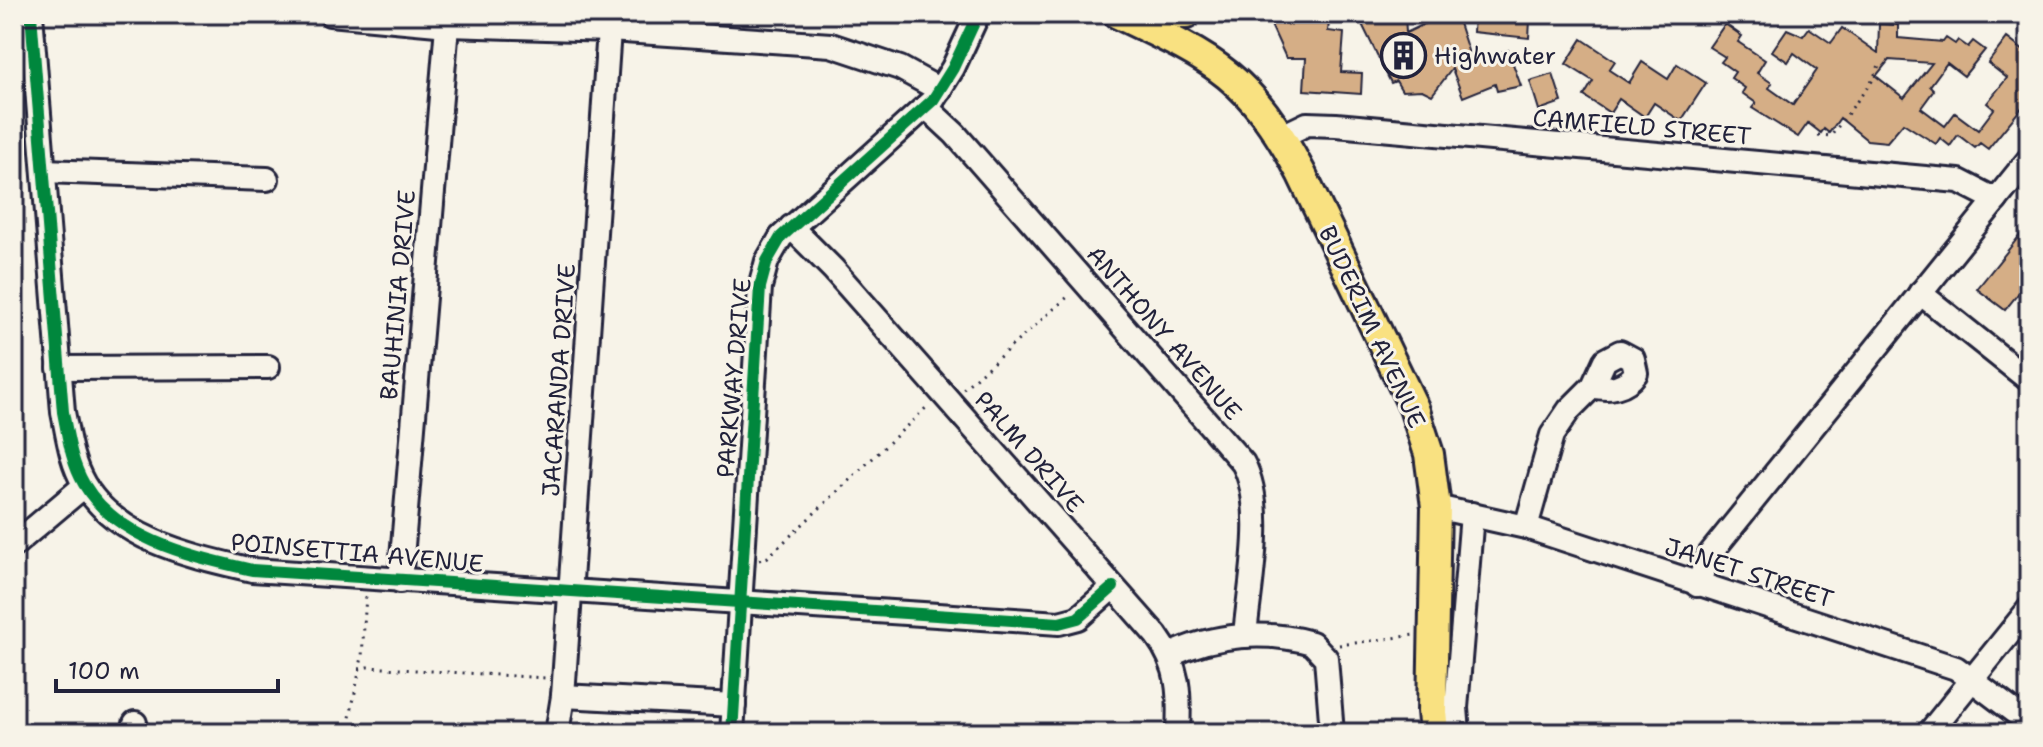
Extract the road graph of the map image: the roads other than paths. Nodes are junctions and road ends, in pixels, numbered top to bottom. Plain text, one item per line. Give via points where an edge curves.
1 (31, 14) edge
2 (330, 14) edge
3 (978, 14) edge
4 (1118, 14) edge
5 (1200, 14) edge
6 (448, 19) edge
7 (609, 30) junction
8 (1183, 44) junction
9 (933, 99) junction
10 (1282, 136) junction
11 (2029, 159) edge
12 (44, 171) junction
13 (267, 179) dead end
14 (1996, 200) junction
15 (791, 227) junction
16 (1920, 293) junction
17 (268, 367) dead end
18 (59, 368) junction
19 (2029, 380) edge
20 (1593, 386) dead end
21 (84, 486) junction
22 (1436, 507) junction
23 (1472, 514) junction
24 (1526, 527) junction
25 (14, 545) edge
26 (400, 581) junction
27 (1697, 585) junction
28 (1113, 587) junction
29 (571, 592) junction
30 (740, 603) junction
31 (2029, 609) edge
32 (1245, 636) junction
33 (1171, 655) junction
34 (1972, 680) junction
35 (564, 688) junction
36 (734, 705) junction
37 (2029, 723) edge
38 (557, 733) edge
39 (732, 733) edge
40 (1178, 733) edge
41 (1332, 733) edge
42 (1434, 733) edge
43 (1458, 733) edge
44 (1929, 733) edge

1 - 12 street, POINSETTIA AVENUE
2 - 6 street, ANTHONY AVENUE
3 - 9 street, PARKWAY DRIVE
4 - 8 main road, BUDERIM AVENUE
5 - 8 street
6 - 7 street, ANTHONY AVENUE
6 - 26 street, BAUHINIA DRIVE
7 - 9 street, ANTHONY AVENUE via 831,45 900,68
7 - 29 street, JACARANDA DRIVE
8 - 10 main road, BUDERIM AVENUE via 1235,78
9 - 15 street, PARKWAY DRIVE
9 - 32 street, ANTHONY AVENUE via 955,134 1243,463 1255,505
10 - 14 street, CAMFIELD STREET via 1307,124 1336,125 1959,181
10 - 22 main road, BUDERIM AVENUE via 1414,408 1429,454
11 - 14 street
12 - 13 street
12 - 18 street, POINSETTIA AVENUE
14 - 16 street
15 - 28 street, PALM DRIVE
15 - 30 street, PARKWAY DRIVE via 772,250 760,287
16 - 19 street
16 - 27 street via 1710,554
17 - 18 street
18 - 21 street, POINSETTIA AVENUE via 72,458
20 - 24 street via 1552,435
21 - 25 street
21 - 26 street, POINSETTIA AVENUE via 132,532 205,559 252,570
22 - 23 street, JANET STREET
22 - 42 main road, BUDERIM AVENUE
23 - 24 street, JANET STREET
23 - 43 street
24 - 27 street, JANET STREET
26 - 29 street, POINSETTIA AVENUE
27 - 34 street, JANET STREET via 1956,668
28 - 30 street, POINSETTIA AVENUE via 1078,618 1064,623
28 - 33 street, PALM DRIVE
29 - 30 street, POINSETTIA AVENUE
29 - 35 street, JACARANDA DRIVE
30 - 36 street, PARKWAY DRIVE
31 - 34 street
32 - 33 street via 1211,638
32 - 41 street via 1304,641 1320,648 1326,658
33 - 40 street, PALM DRIVE via 1180,692
34 - 37 street, JANET STREET
34 - 44 street
35 - 36 street
35 - 38 street, JACARANDA DRIVE
36 - 39 street, PARKWAY DRIVE

